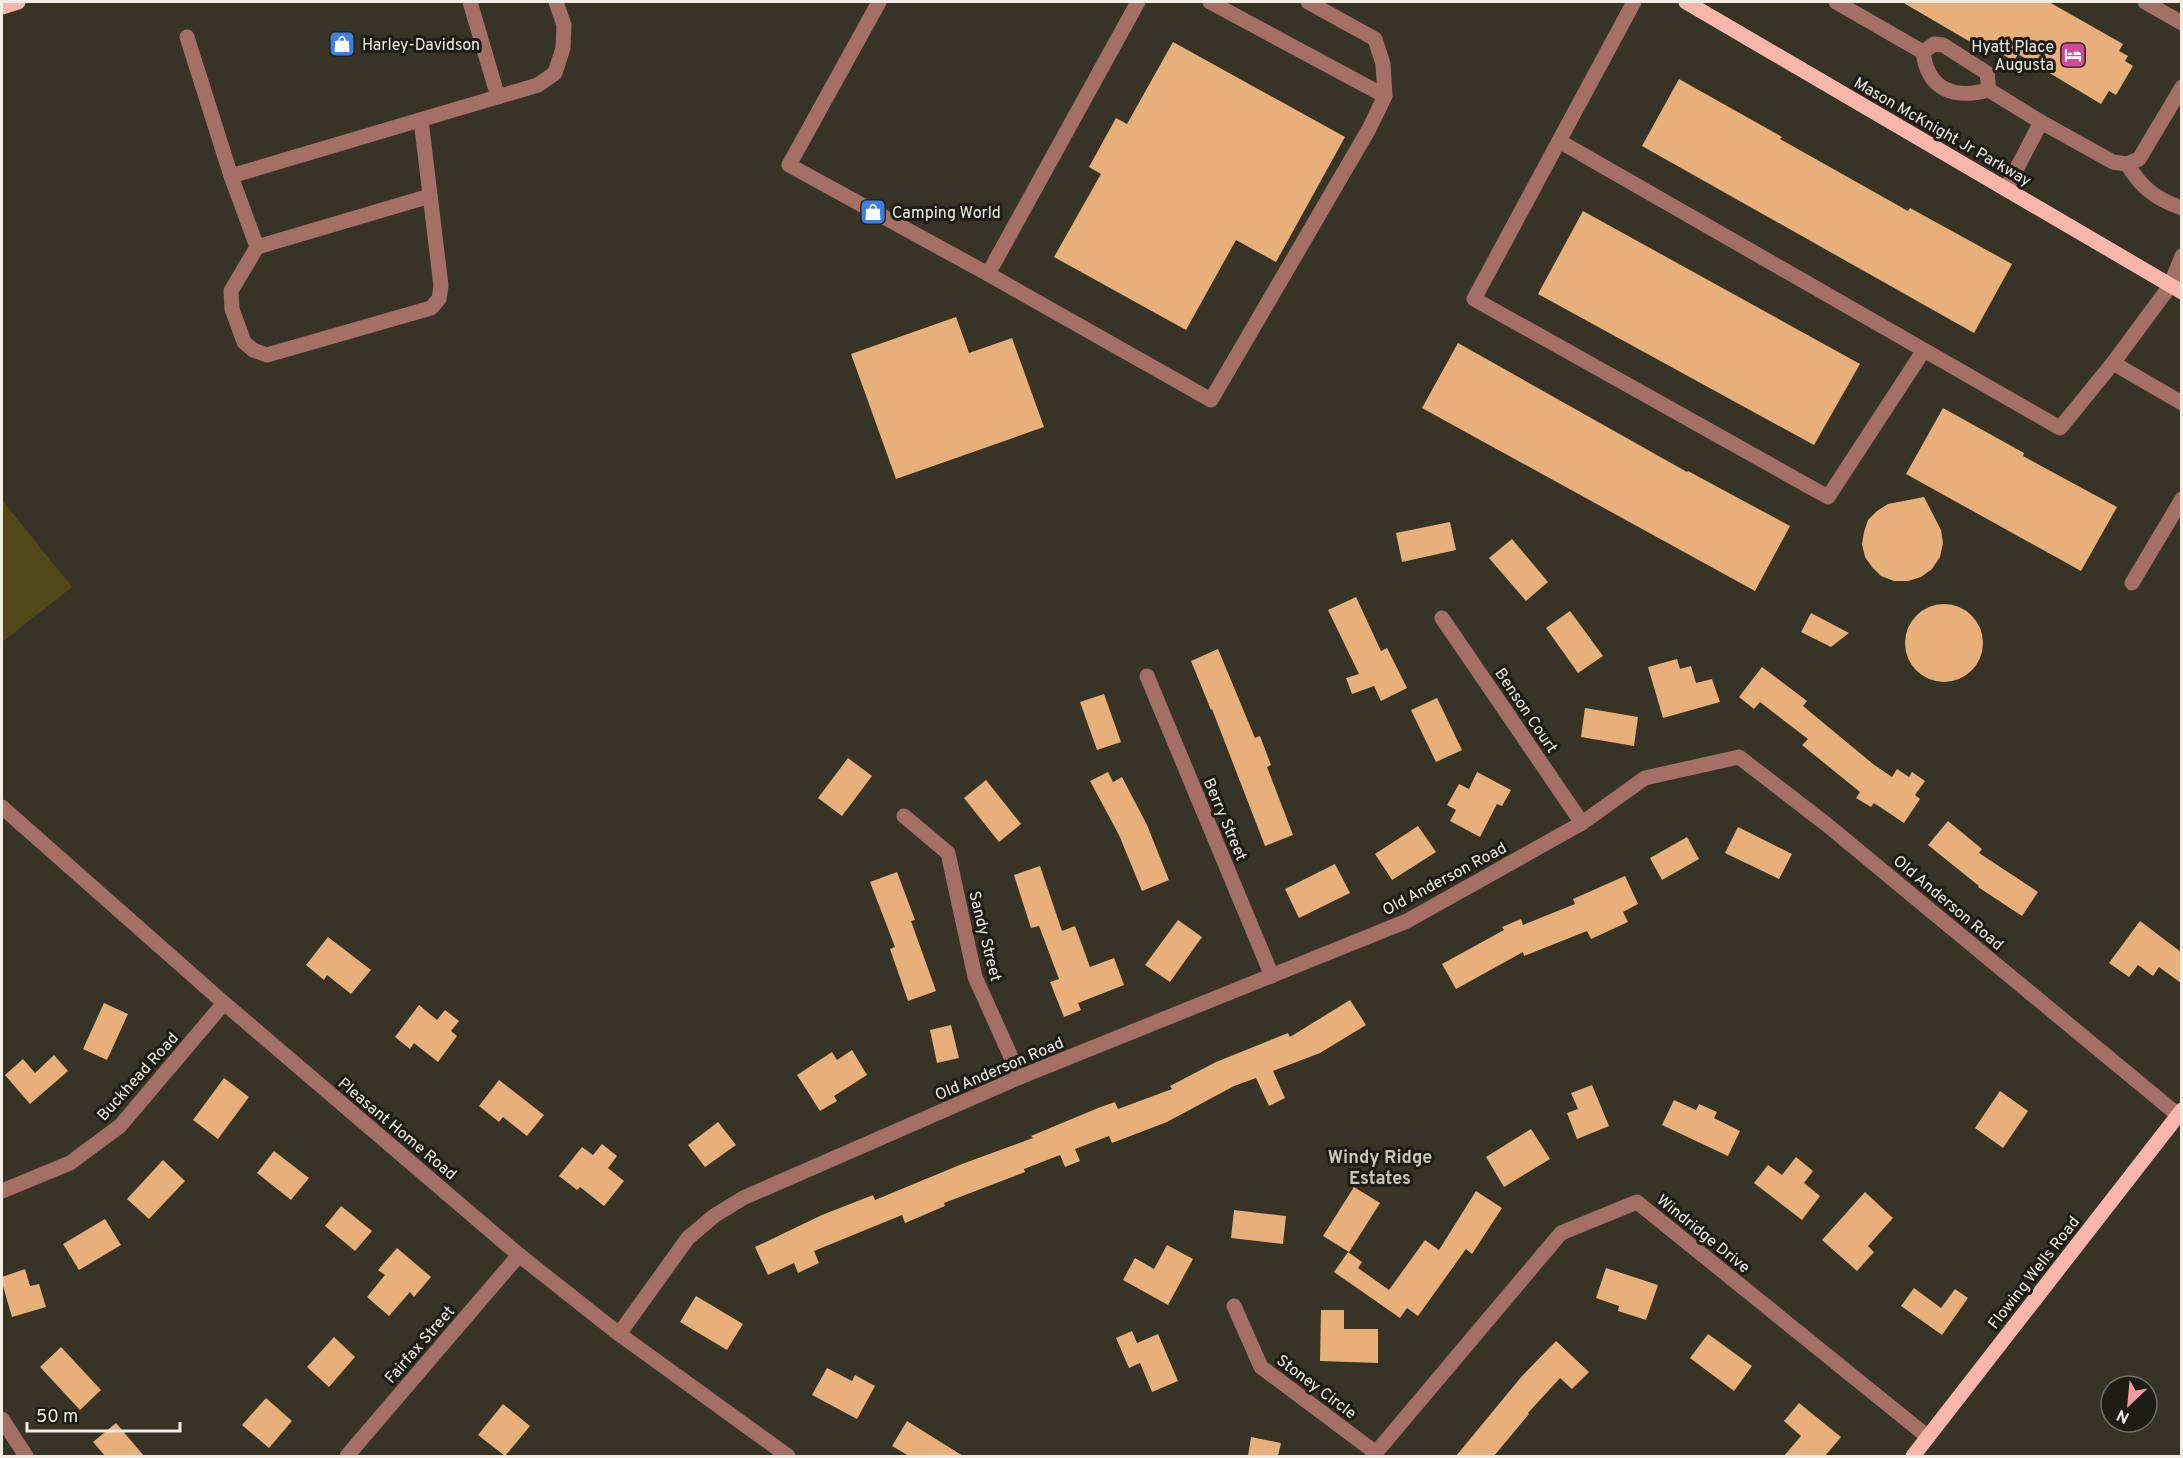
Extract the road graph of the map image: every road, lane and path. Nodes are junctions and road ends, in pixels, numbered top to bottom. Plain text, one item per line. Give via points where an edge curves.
1 (17, 2) edge
2 (470, 2) edge
3 (556, 2) edge
4 (879, 2) edge
5 (1138, 2) edge
6 (1210, 2) edge
7 (1308, 2) edge
8 (1634, 2) edge
9 (1686, 2) edge
10 (1836, 2) edge
11 (2145, 2) edge
12 (2, 7) edge
13 (2181, 23) edge
14 (187, 37) dead end
15 (1923, 52) junction
16 (2181, 87) edge
17 (1989, 90) junction
18 (1385, 96) junction
19 (498, 97) junction
20 (421, 120) junction
21 (2041, 122) junction
22 (1559, 141) junction
23 (2127, 164) junction
24 (231, 176) junction
25 (2006, 189) junction
26 (430, 196) junction
27 (2181, 208) edge
28 (257, 247) junction
29 (2181, 256) edge
30 (988, 274) junction
31 (2176, 289) edge
32 (1924, 350) junction
33 (2113, 363) junction
34 (2181, 404) edge
35 (2181, 499) edge
36 (2132, 584) dead end
37 (1442, 618) dead end
38 (1147, 676) dead end
39 (2, 807) edge
40 (904, 816) dead end
41 (1582, 823) junction
42 (1272, 976) junction
43 (224, 1003) junction
44 (1020, 1077) junction
45 (2180, 1113) edge
46 (2, 1191) edge
47 (519, 1255) junction
48 (1234, 1306) dead end
49 (619, 1334) junction
50 (2, 1419) edge
51 (1928, 1437) junction
52 (1374, 1455) edge
53 (26, 1456) edge
54 (346, 1456) edge
55 (788, 1456) edge
56 (1913, 1456) edge

1 - 12 main road
2 - 19 street
3 - 19 street via 564,25 563,48 555,73 538,85
4 - 30 street via 789,165
5 - 30 street
6 - 18 street
7 - 18 street via 1375,39 1383,64
8 - 22 street
9 - 25 main road, Mason McKnight Jr Parkway
10 - 15 street
11 - 13 street
14 - 24 street
15 - 17 street via 1929,75 1942,87 1957,94
15 - 17 street via 1934,44 1943,45 1987,73
16 - 23 street via 2139,159
17 - 21 street
18 - 30 street via 1211,400
19 - 20 street
20 - 24 street
20 - 26 street
21 - 23 street via 2113,162
21 - 25 street
22 - 32 street
22 - 32 street via 1474,300 1828,497
23 - 27 street via 2145,190
24 - 28 street
25 - 31 main road, Mason McKnight Jr Parkway
26 - 28 street
26 - 28 street via 441,286 439,299 431,308 267,355 244,342 232,309 231,291
29 - 31 street
31 - 33 street
32 - 33 street via 2060,428
33 - 34 street
35 - 36 street
37 - 41 street, Benson Court
38 - 42 street, Berry Street
39 - 43 street, Pleasant Home Road
40 - 44 street, Sandy Street via 948,853 975,976
41 - 42 street, Old Anderson Road via 1407,921
41 - 45 street, Old Anderson Road via 1645,778 1739,757
42 - 44 street, Old Anderson Road
43 - 46 street, Buckhead Road via 120,1126 70,1163
43 - 47 street, Pleasant Home Road
44 - 49 street, Old Anderson Road via 743,1198 714,1216 688,1238
45 - 51 main road, Flowing Wells Road
47 - 49 street, Pleasant Home Road
47 - 54 street, Fairfax Street
48 - 52 street, Stoney Circle via 1261,1367
49 - 55 street, Pleasant Home Road
50 - 53 street
51 - 52 street, Windridge Drive via 1637,1202 1561,1233
51 - 56 main road, Flowing Wells Road

